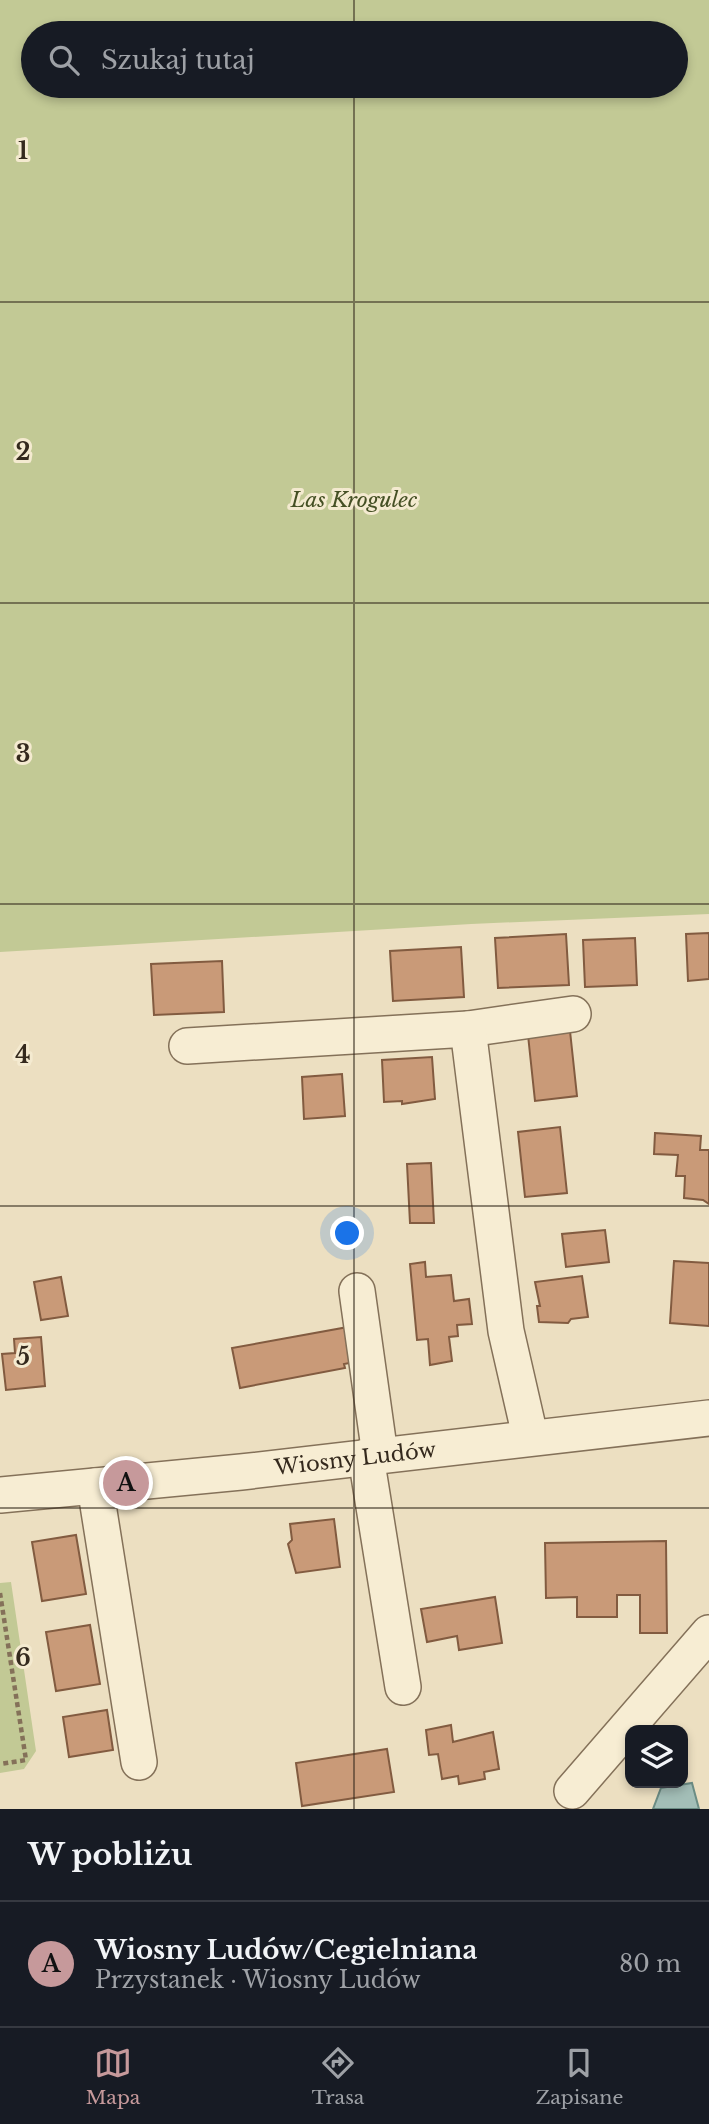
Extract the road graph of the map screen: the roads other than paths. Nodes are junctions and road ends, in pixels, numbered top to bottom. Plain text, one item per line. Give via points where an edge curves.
1 (573, 1014) dead end
2 (468, 1029) junction
3 (187, 1046) dead end
4 (357, 1291) dead end
5 (709, 1418) edge
6 (530, 1436) junction
7 (373, 1456) junction
8 (95, 1486) junction
9 (0, 1495) edge
10 (709, 1633) edge
11 (403, 1687) dead end
12 (139, 1762) dead end
13 (572, 1791) dead end

1 - 2 street
2 - 3 street
2 - 6 street via 506,1331
4 - 7 street
5 - 6 street, Wiosny Ludów
6 - 7 street, Wiosny Ludów
7 - 8 street, Wiosny Ludów
7 - 11 street
8 - 9 street, Wiosny Ludów
8 - 12 street
10 - 13 street

